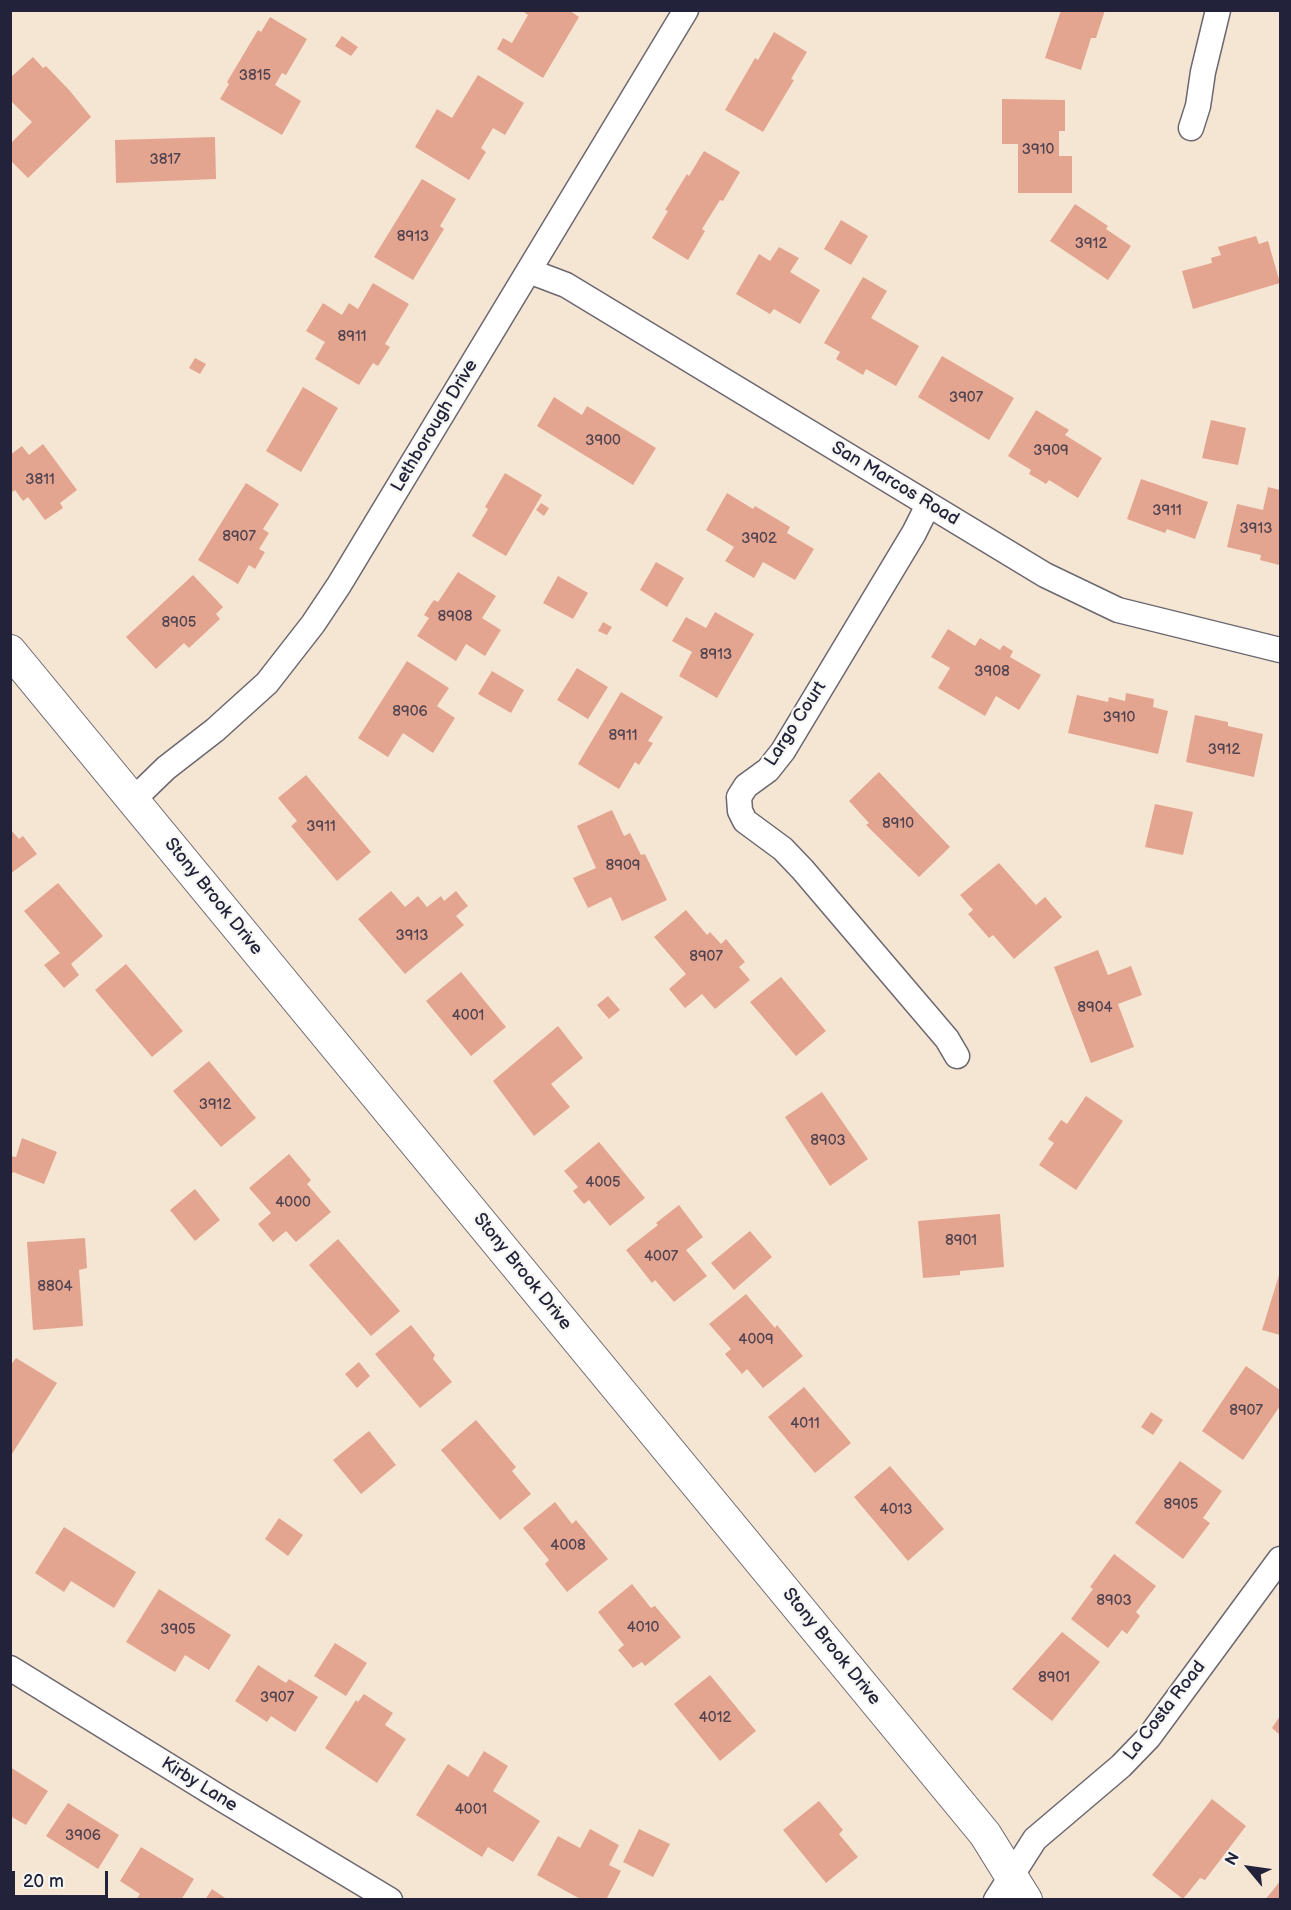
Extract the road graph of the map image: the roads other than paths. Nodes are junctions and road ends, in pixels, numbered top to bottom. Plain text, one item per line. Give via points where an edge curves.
1 (686, 10) edge
2 (1218, 10) edge
3 (1191, 128) dead end
4 (529, 271) junction
5 (928, 505) junction
6 (1281, 650) edge
7 (10, 651) edge
8 (133, 800) junction
9 (957, 1056) dead end
10 (1281, 1559) edge
11 (10, 1668) edge
12 (1011, 1892) edge
13 (390, 1899) edge

1 - 4 street, Lethborough Drive
2 - 3 street
4 - 5 street, San Marcos Road via 566,285
4 - 8 street, Lethborough Drive via 313,624 267,683
5 - 6 street, San Marcos Road via 1045,575 1118,610
5 - 9 street, Largo Court via 783,751 768,770 746,786 740,797 740,811 745,821 783,849 803,870 947,1039
7 - 8 street, Stony Brook Drive
8 - 12 street, Stony Brook Drive via 978,1825
10 - 12 street, La Costa Road via 1149,1737 1035,1839
11 - 13 street, Kirby Lane

